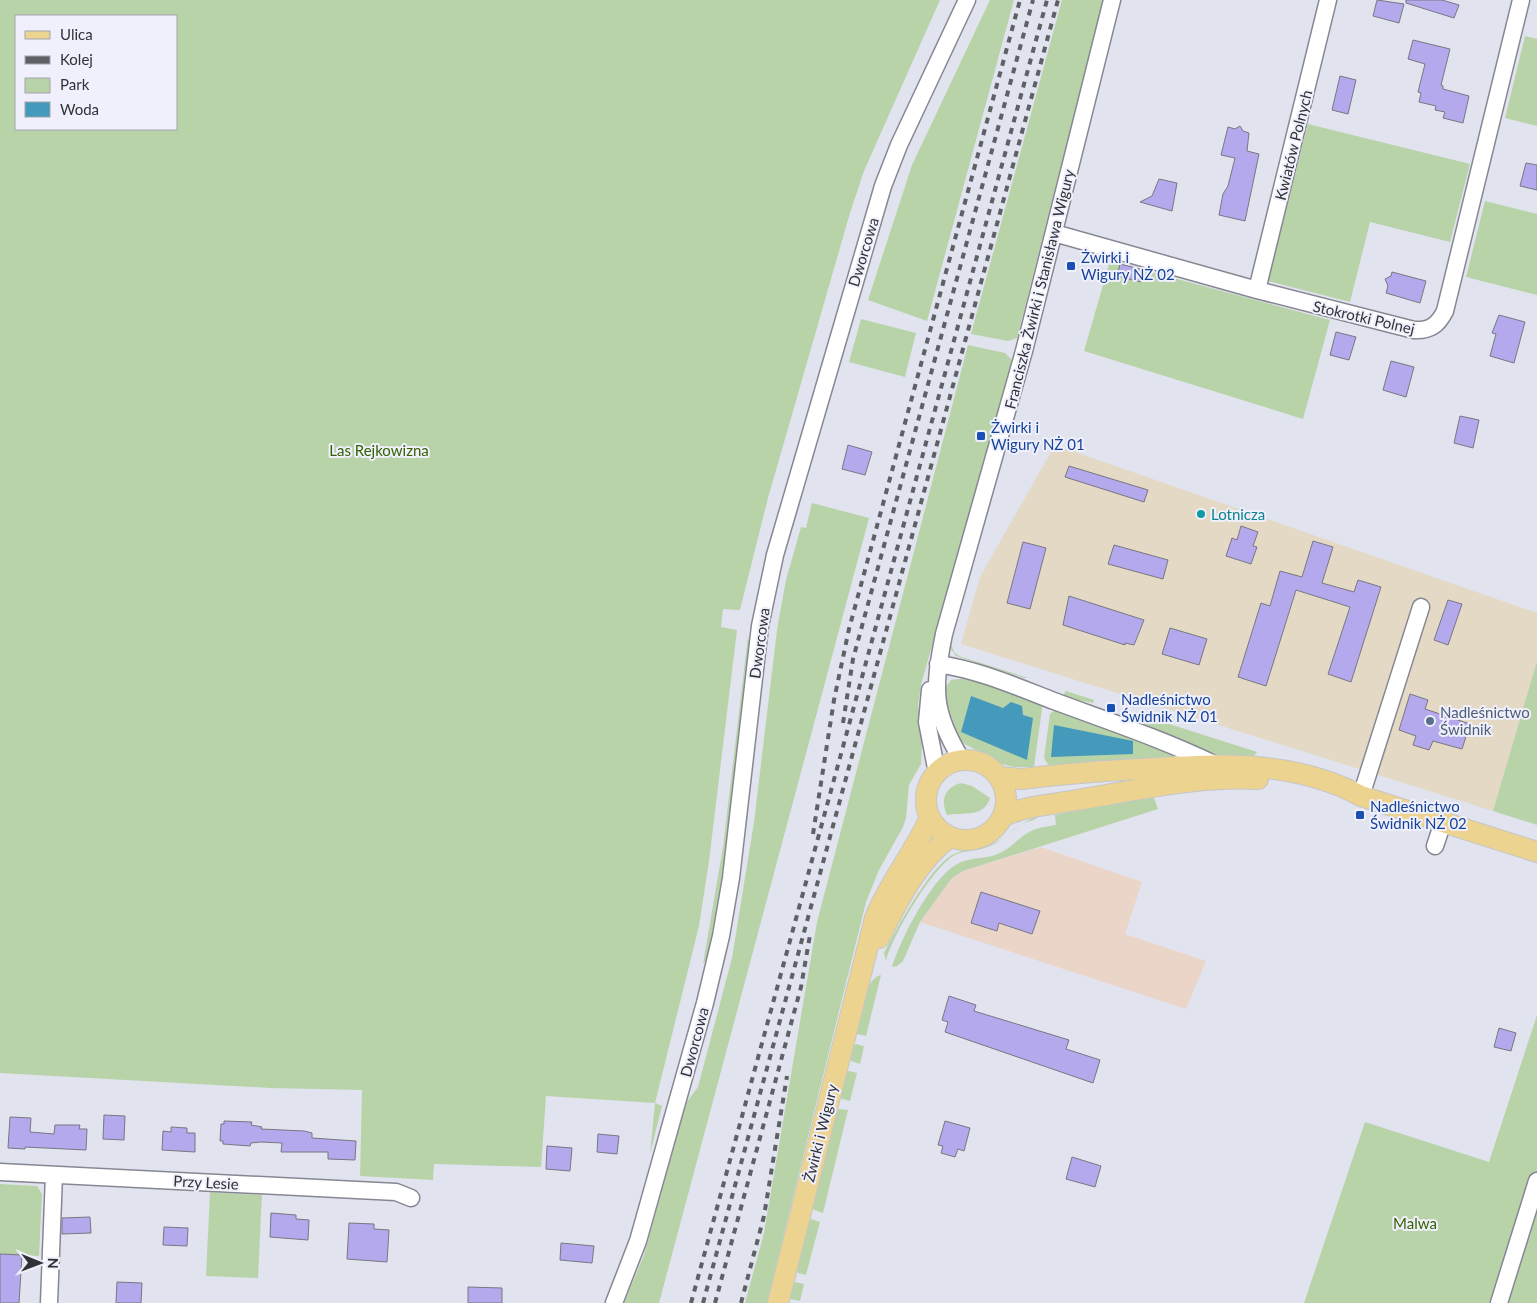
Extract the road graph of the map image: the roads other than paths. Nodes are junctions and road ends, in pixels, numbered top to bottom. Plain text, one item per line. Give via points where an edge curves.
1 (967, 0) edge
2 (1112, 0) edge
3 (1328, 0) edge
4 (1521, 0) edge
5 (1054, 233) junction
6 (1257, 290) junction
7 (1421, 606) dead end
8 (938, 664) junction
9 (962, 760) junction
10 (1214, 764) junction
11 (937, 773) junction
12 (999, 777) junction
13 (1361, 796) junction
14 (1003, 816) junction
15 (930, 817) junction
16 (1443, 822) junction
17 (950, 837) junction
18 (1436, 846) dead end
19 (1537, 852) edge
20 (865, 964) junction
21 (0, 1172) edge
22 (54, 1175) junction
23 (1537, 1181) edge
24 (411, 1198) dead end
25 (50, 1303) edge
26 (614, 1303) edge
27 (778, 1303) edge
28 (1499, 1303) edge

1 - 26 street, Dworcowa via 883,186 775,555 760,626 731,878 721,936 656,1181 629,1268
2 - 5 street, Franciszka Żwirki i Stanisława Wigury
3 - 6 street, Kwiatów Polnych
4 - 6 street, Stokrotki Polnej via 1451,288 1440,320 1434,327 1414,330
5 - 6 street, Stokrotki Polnej
5 - 8 street, Franciszka Żwirki i Stanisława Wigury
7 - 13 street
8 - 9 street via 940,718
8 - 10 street via 976,671 1147,734
8 - 11 street via 927,710
9 - 11 main road
9 - 12 main road via 983,764
10 - 12 main road via 1022,779
10 - 13 main road via 1277,769 1344,787
11 - 15 main road via 927,794
12 - 14 main road via 1006,794
13 - 14 main road via 1275,780 1217,779 1030,806
13 - 16 main road
14 - 17 main road via 994,829 981,838 965,840
15 - 17 main road
15 - 20 main road, Żwirki i Wigury via 880,906
16 - 18 street
16 - 19 main road
17 - 20 main road, Żwirki i Wigury via 938,846 918,871
20 - 27 main road, Żwirki i Wigury
21 - 22 street, Przy Lesie
22 - 24 street, Przy Lesie via 396,1192
22 - 25 street
23 - 28 street

